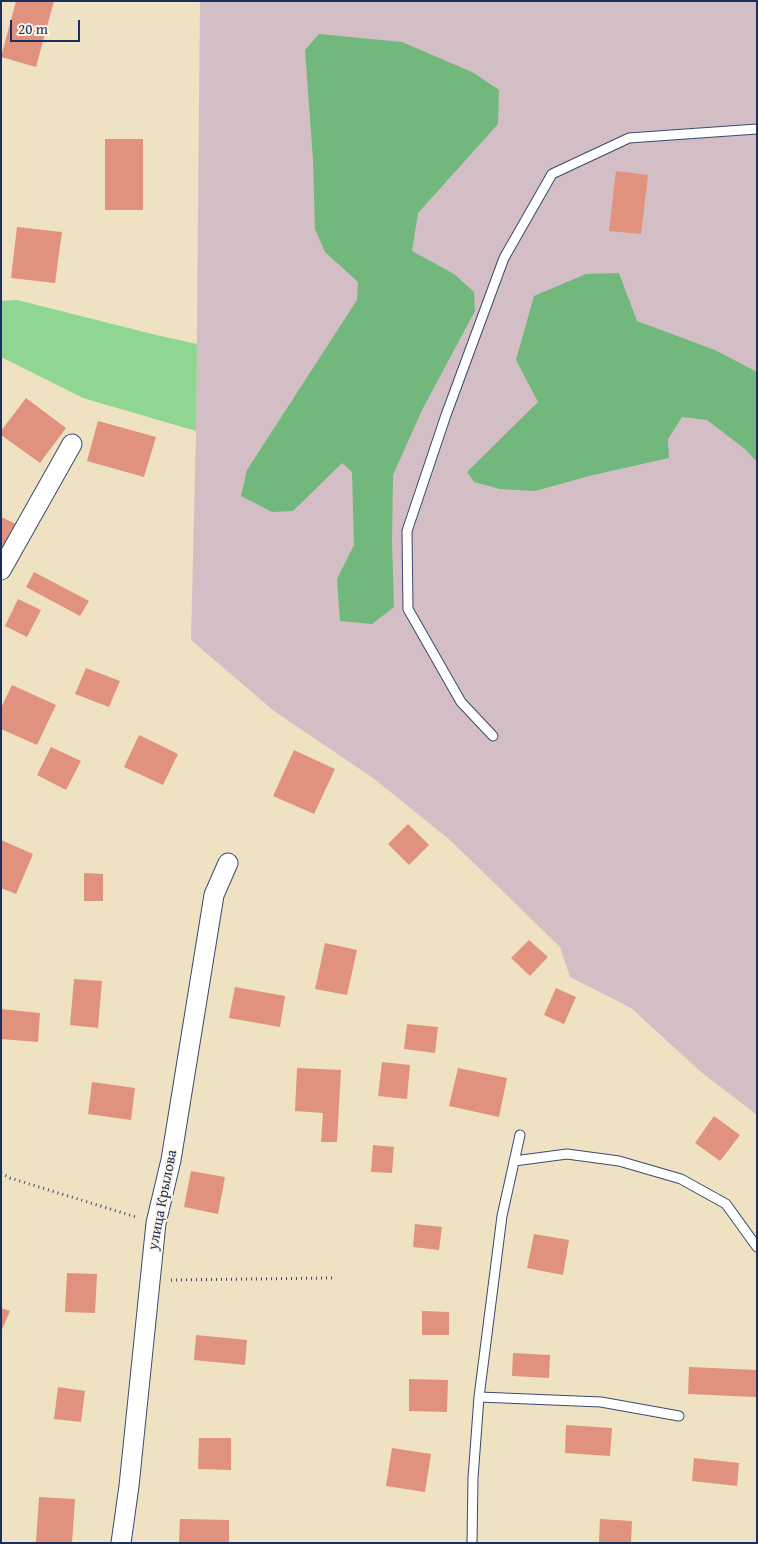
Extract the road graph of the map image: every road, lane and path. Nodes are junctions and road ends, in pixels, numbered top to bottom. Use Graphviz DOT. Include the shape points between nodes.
graph roads {
  1 [pos="757,128"];
  2 [pos="72,444"];
  3 [pos="1,570"];
  4 [pos="493,736"];
  5 [pos="228,863"];
  6 [pos="520,1135"];
  7 [pos="514,1160"];
  8 [pos="1,1172"];
  9 [pos="156,1223"];
  10 [pos="757,1247"];
  11 [pos="332,1278"];
  12 [pos="150,1280"];
  13 [pos="479,1397"];
  14 [pos="679,1416"];
  15 [pos="121,1543"];
  16 [pos="472,1543"];
  1 -- 4 [label="lane" via="629,138 552,174 504,258 407,531 408,609 461,702"];
  2 -- 3 [label="street"];
  5 -- 9 [label="street, улица Крылова" via="214,895 171,1160"];
  6 -- 7 [label="lane"];
  7 -- 10 [label="lane" via="567,1154 619,1162 681,1179 726,1204"];
  7 -- 13 [label="lane" via="502,1216"];
  8 -- 9 [label="path" via="10,1178"];
  9 -- 12 [label="street, улица Крылова"];
  11 -- 12 [label="path"];
  12 -- 15 [label="street, улица Крылова"];
  13 -- 14 [label="lane" via="601,1402"];
  13 -- 16 [label="lane"];
}
